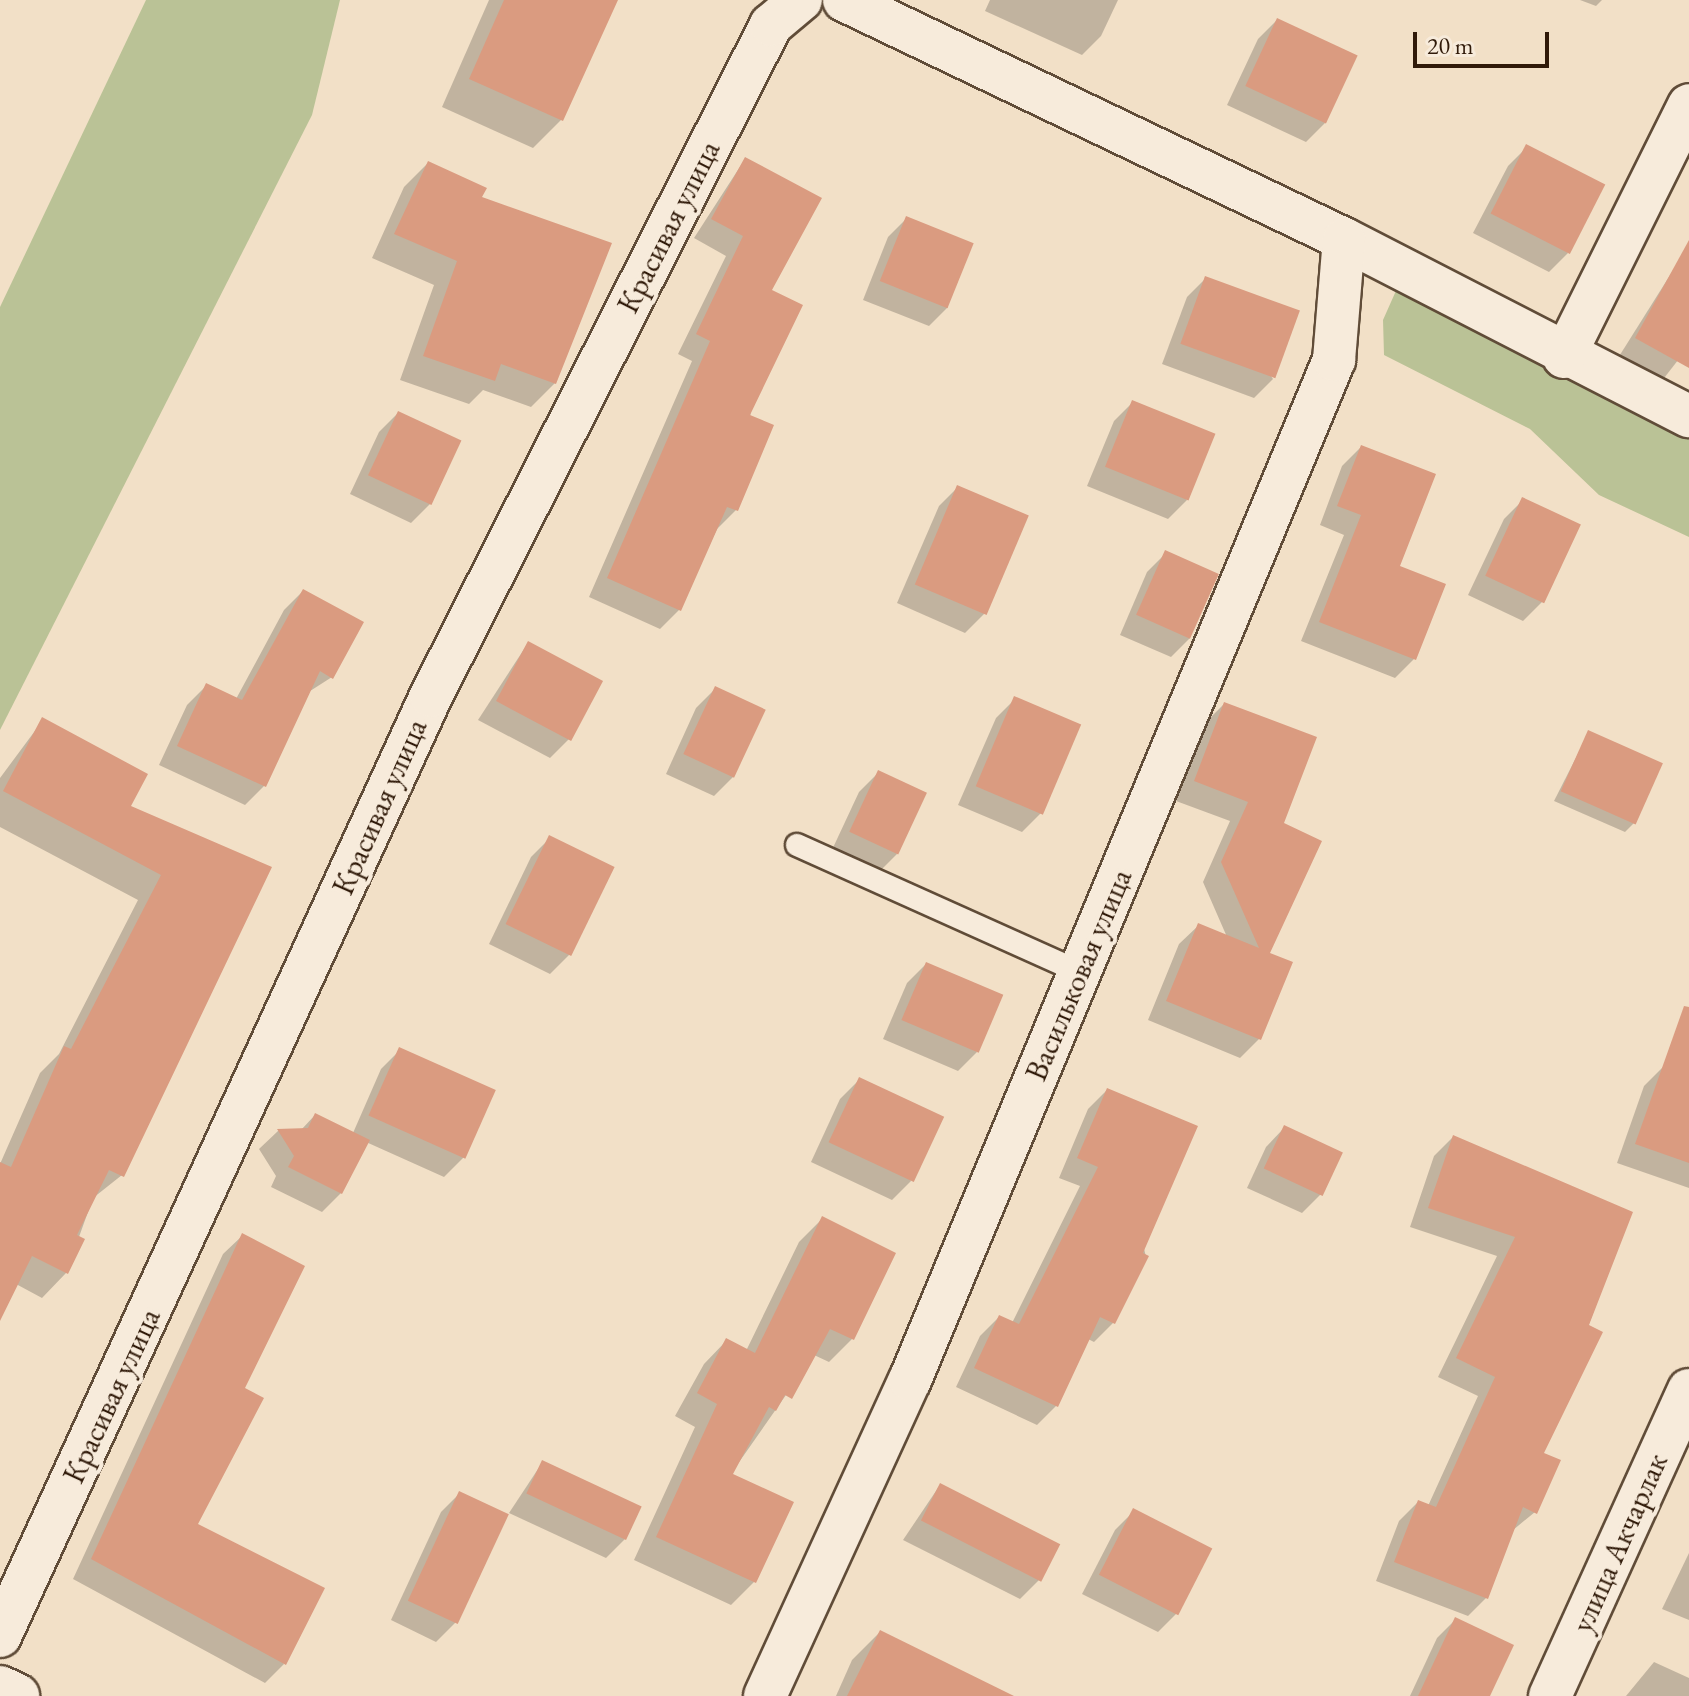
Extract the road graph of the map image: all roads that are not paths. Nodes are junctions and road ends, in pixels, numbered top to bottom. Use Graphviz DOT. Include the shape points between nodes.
graph roads {
  1 [pos="801,0"];
  2 [pos="844,0"];
  3 [pos="1689,105"];
  4 [pos="1344,239"];
  5 [pos="1564,357"];
  6 [pos="1689,416"];
  7 [pos="797,845"];
  8 [pos="1080,972"];
  9 [pos="1689,1390"];
  10 [pos="0,1636"];
  11 [pos="0,1688"];
  12 [pos="17,1696"];
  13 [pos="765,1696"];
  14 [pos="1550,1696"];
  1 -- 10 [label="street, Красивая улица" via="771,25 431,696"];
  2 -- 4 [label="street"];
  3 -- 5 [label="street"];
  4 -- 5 [label="street"];
  4 -- 8 [label="street, Васильковая улица" via="1334,360"];
  5 -- 6 [label="street"];
  7 -- 8 [label="lane"];
  8 -- 13 [label="street, Васильковая улица" via="910,1380"];
  9 -- 14 [label="street, улица Акчарлак"];
  11 -- 12 [label="street"];
}
